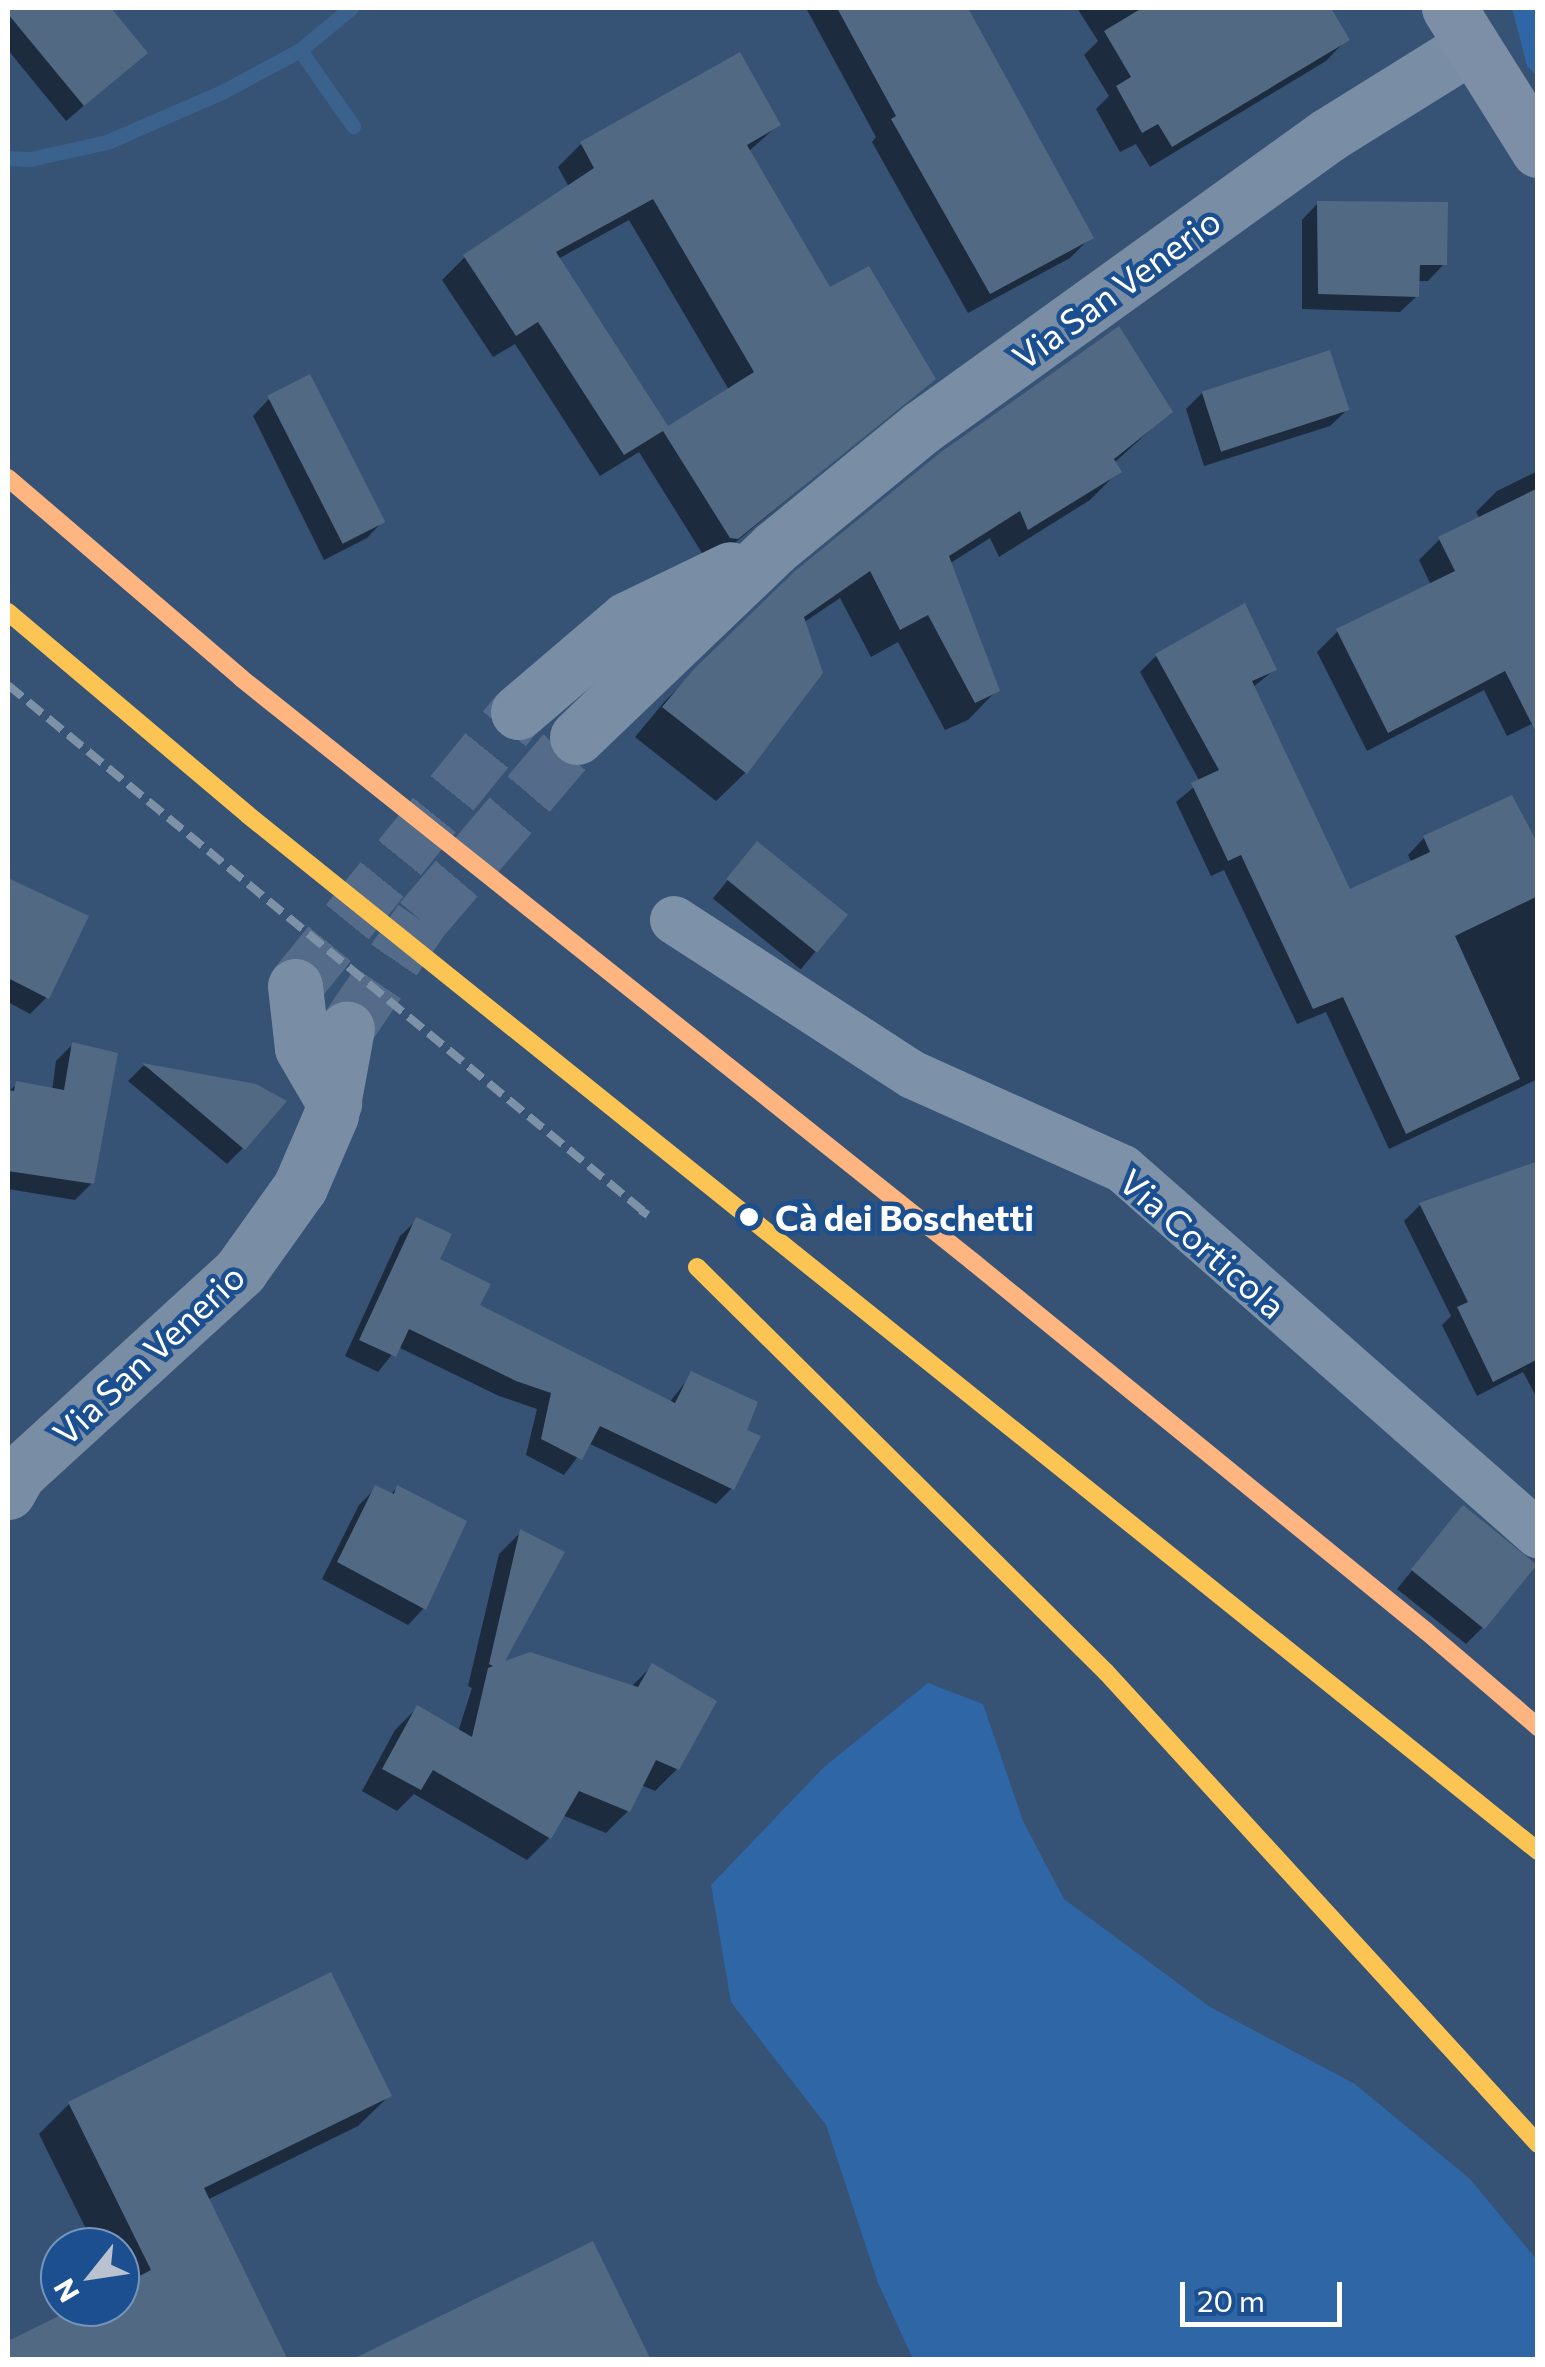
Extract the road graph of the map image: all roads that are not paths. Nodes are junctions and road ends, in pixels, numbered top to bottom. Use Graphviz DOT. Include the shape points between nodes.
graph roads {
  1 [pos="1460,26"];
  2 [pos="1538,104"];
  3 [pos="1538,150"];
  4 [pos="774,548"];
  5 [pos="518,712"];
  6 [pos="578,737"];
  7 [pos="674,920"];
  8 [pos="295,986"];
  9 [pos="347,1028"];
  10 [pos="334,1103"];
  11 [pos="8,1492"];
  12 [pos="1538,1534"];
  1 -- 2 [label="street"];
  1 -- 3 [label="main road"];
  1 -- 4 [label="street, Via San Venerio" via="1328,135 922,427"];
  4 -- 5 [label="street, Via San Venerio" via="627,619"];
  4 -- 6 [label="street, Via San Venerio"];
  7 -- 12 [label="street, Via Corticola" via="913,1074 1122,1169"];
  8 -- 10 [label="street" via="302,1048"];
  9 -- 10 [label="street, Via San Venerio"];
  10 -- 11 [label="street, Via San Venerio" via="300,1188 240,1272 18,1474"];
}
